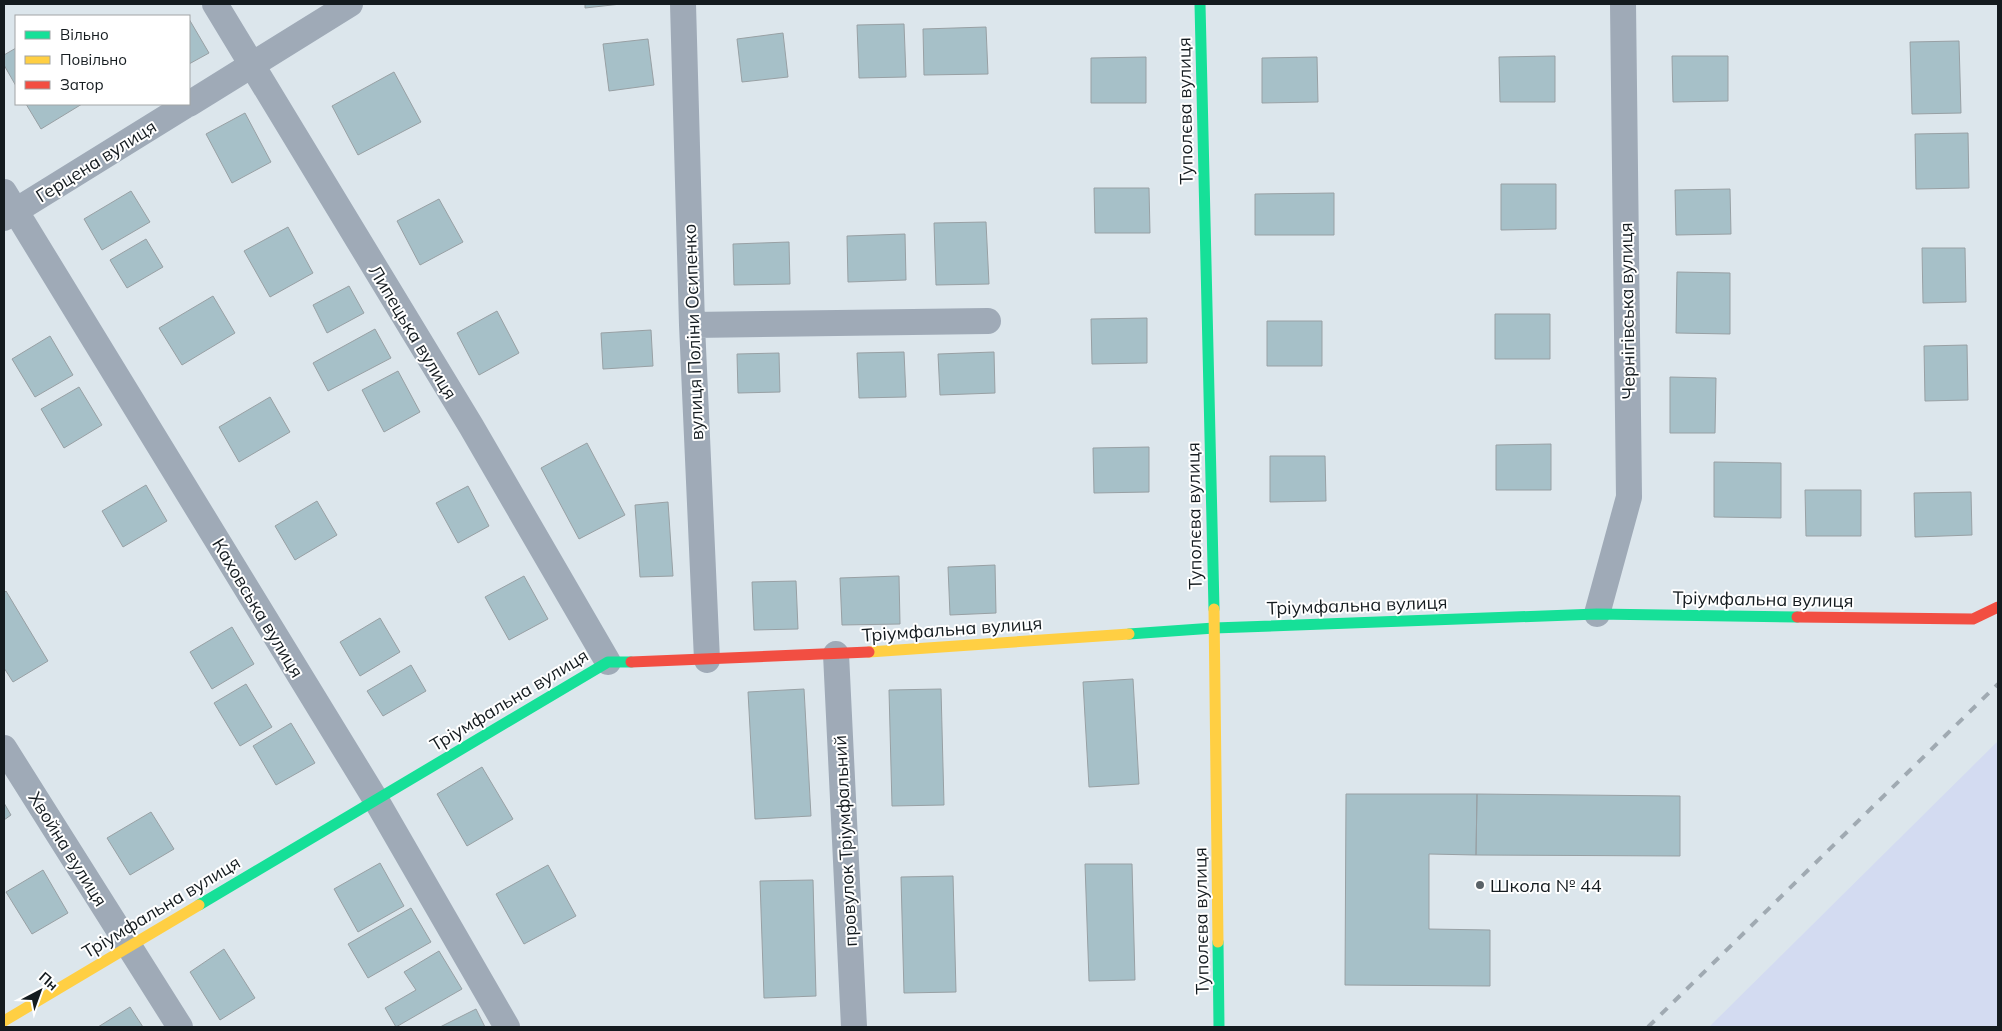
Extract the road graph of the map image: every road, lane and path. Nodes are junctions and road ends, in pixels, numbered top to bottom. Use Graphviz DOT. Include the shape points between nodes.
graph roads {
  1 [pos="215,4"];
  2 [pos="350,4"];
  3 [pos="683,4"];
  4 [pos="1200,4"];
  5 [pos="1624,4"];
  6 [pos="251,65"];
  7 [pos="190,103"];
  8 [pos="187,105"];
  9 [pos="8,207"];
  10 [pos="988,320"];
  11 [pos="692,325"];
  12 [pos="1998,607"];
  13 [pos="1597,614"];
  14 [pos="1214,628"];
  15 [pos="836,654"];
  16 [pos="707,660"];
  17 [pos="608,662"];
  18 [pos="4,748"];
  19 [pos="376,800"];
  20 [pos="129,947"];
  21 [pos="4,1021"];
  22 [pos="180,1027"];
  23 [pos="507,1027"];
  24 [pos="854,1027"];
  25 [pos="1219,1027"];
  1 -- 6 [label="street, Липецька вулиця"];
  2 -- 6 [label="street, Герцена вулиця"];
  3 -- 11 [label="street, вулиця Поліни Осипенко"];
  4 -- 14 [label="street, Туполєва вулиця"];
  5 -- 13 [label="street, Чернігівська вулиця" via="1629,497"];
  6 -- 7 [label="street, Герцена вулиця"];
  6 -- 17 [label="street, Липецька вулиця" via="470,426"];
  8 -- 9 [label="street, Герцена вулиця"];
  9 -- 19 [label="street, Каховська вулиця"];
  10 -- 11 [label="street"];
  11 -- 16 [label="street, вулиця Поліни Осипенко"];
  12 -- 13 [label="street, Тріумфальна вулиця" via="1973,620"];
  13 -- 14 [label="street, Тріумфальна вулиця"];
  14 -- 15 [label="street, Тріумфальна вулиця"];
  14 -- 25 [label="street, Туполєва вулиця"];
  15 -- 16 [label="street, Тріумфальна вулиця"];
  15 -- 24 [label="street, провулок Тріумфальний"];
  16 -- 17 [label="street, Тріумфальна вулиця"];
  17 -- 19 [label="street, Тріумфальна вулиця"];
  18 -- 20 [label="street, Хвойна вулиця"];
  19 -- 20 [label="street, Тріумфальна вулиця"];
  19 -- 23 [label="street, Каховська вулиця"];
  20 -- 21 [label="street, Тріумфальна вулиця"];
  20 -- 22 [label="street, Хвойна вулиця"];
}
